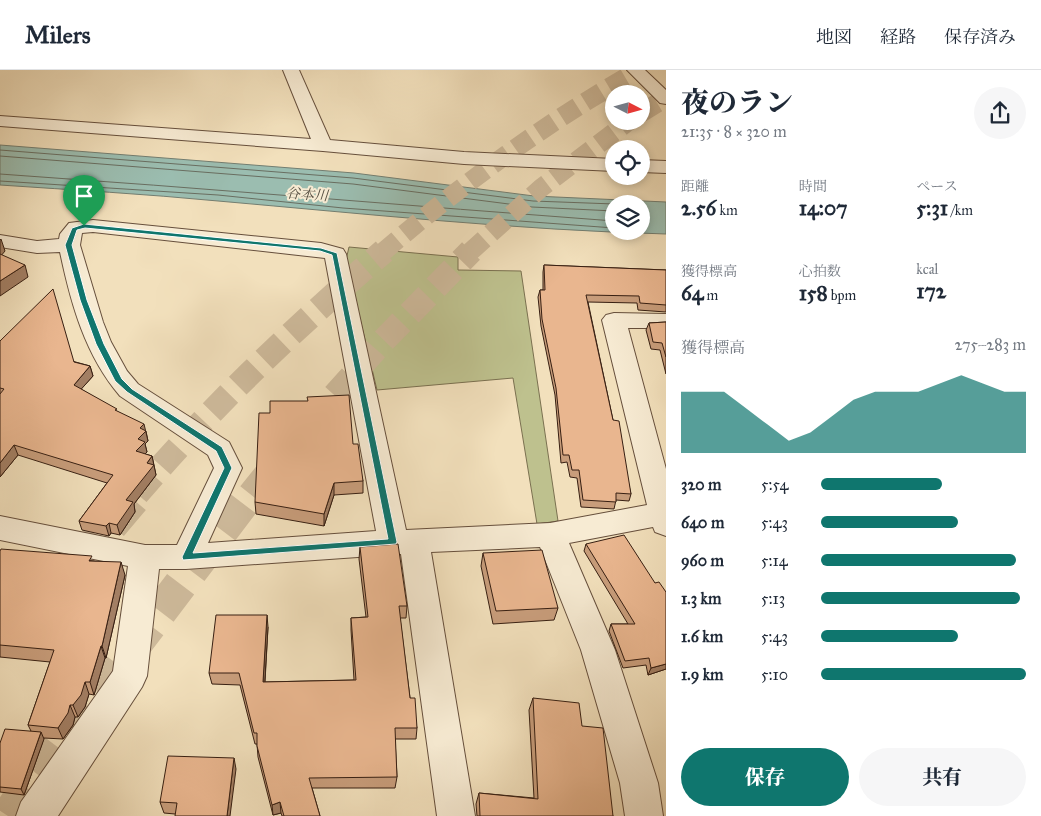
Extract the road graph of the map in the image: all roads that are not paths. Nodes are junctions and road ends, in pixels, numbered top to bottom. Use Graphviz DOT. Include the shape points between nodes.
graph roads {
  1 [pos="291,70"];
  2 [pos="634,70"];
  3 [pos="666,99"];
  4 [pos="0,121"];
  5 [pos="323,145"];
  6 [pos="605,165"];
  7 [pos="650,166"];
  8 [pos="666,167"];
  9 [pos="0,241"];
  10 [pos="69,245"];
  11 [pos="666,321"];
  12 [pos="665,517"];
  13 [pos="0,528"];
  14 [pos="550,535"];
  15 [pos="403,541"];
  16 [pos="145,557"];
  17 [pos="186,557"];
  18 [pos="35,816"];
  19 [pos="456,816"];
  20 [pos="644,816"];
  1 -- 5 [label="street"];
  2 -- 3 [label="street"];
  4 -- 5 [label="street"];
  5 -- 6 [label="street" via="464,158"];
  7 -- 8 [label="street"];
  9 -- 10 [label="street" via="37,247"];
  10 -- 15 [label="street" via="76,227 93,226 335,254"];
  10 -- 17 [label="street" via="100,344 119,381 219,449 228,468"];
  11 -- 12 [label="street" via="614,320"];
  12 -- 14 [label="street"];
  13 -- 16 [label="street"];
  14 -- 15 [label="street"];
  14 -- 20 [label="street" via="598,650 639,783"];
  15 -- 17 [label="street"];
  15 -- 19 [label="street"];
  16 -- 17 [label="street"];
  16 -- 18 [label="street" via="130,676"];
}
